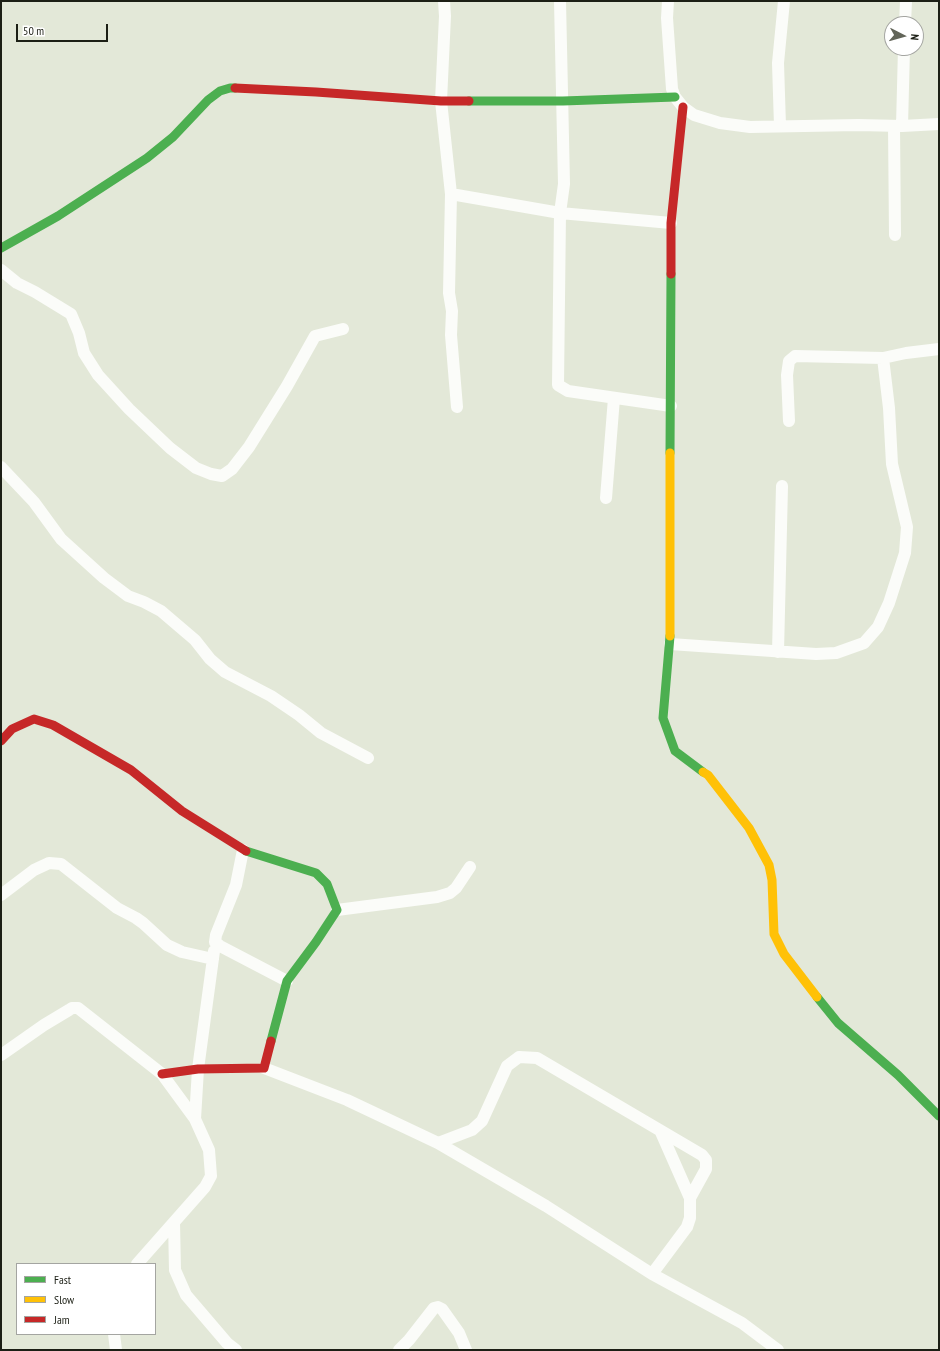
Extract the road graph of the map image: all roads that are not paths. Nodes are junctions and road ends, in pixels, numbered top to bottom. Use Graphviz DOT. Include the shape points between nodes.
graph roads {
  1 [pos="444,1"];
  2 [pos="560,1"];
  3 [pos="668,1"];
  4 [pos="784,1"];
  5 [pos="906,1"];
  6 [pos="905,16"];
  7 [pos="903,56"];
  8 [pos="674,97"];
  9 [pos="441,101"];
  10 [pos="563,101"];
  11 [pos="683,107"];
  12 [pos="939,124"];
  13 [pos="780,126"];
  14 [pos="898,126"];
  15 [pos="451,194"];
  16 [pos="560,213"];
  17 [pos="671,223"];
  18 [pos="895,235"];
  19 [pos="1,248"];
  20 [pos="1,270"];
  21 [pos="343,329"];
  22 [pos="939,349"];
  23 [pos="883,358"];
  24 [pos="614,398"];
  25 [pos="671,406"];
  26 [pos="457,407"];
  27 [pos="788,421"];
  28 [pos="1,467"];
  29 [pos="782,486"];
  30 [pos="606,498"];
  31 [pos="670,644"];
  32 [pos="778,652"];
  33 [pos="1,741"];
  34 [pos="368,758"];
  35 [pos="243,850"];
  36 [pos="470,867"];
  37 [pos="1,895"];
  38 [pos="337,910"];
  39 [pos="215,942"];
  40 [pos="213,959"];
  41 [pos="287,981"];
  42 [pos="1,1055"];
  43 [pos="264,1068"];
  44 [pos="198,1070"];
  45 [pos="162,1074"];
  46 [pos="939,1116"];
  47 [pos="195,1119"];
  48 [pos="660,1130"];
  49 [pos="438,1143"];
  50 [pos="690,1198"];
  51 [pos="174,1222"];
  52 [pos="138,1263"];
  53 [pos="652,1274"];
  54 [pos="114,1335"];
  55 [pos="116,1350"];
  56 [pos="236,1350"];
  57 [pos="399,1350"];
  58 [pos="466,1350"];
  59 [pos="778,1350"];
  1 -- 9 [label="street"];
  2 -- 10 [label="street"];
  3 -- 8 [label="street" via="669,61"];
  4 -- 13 [label="street" via="778,63"];
  5 -- 6 [label="street"];
  7 -- 14 [label="street"];
  8 -- 10 [label="street"];
  8 -- 11 [label="street"];
  9 -- 10 [label="street"];
  9 -- 15 [label="street"];
  9 -- 19 [label="street" via="230,88 220,91 173,137 147,158 58,216"];
  10 -- 16 [label="street" via="564,184"];
  11 -- 13 [label="street" via="694,115 720,123 750,127"];
  11 -- 17 [label="street"];
  12 -- 14 [label="street"];
  13 -- 14 [label="street"];
  14 -- 18 [label="street"];
  15 -- 16 [label="street"];
  15 -- 26 [label="street" via="449,294"];
  16 -- 17 [label="street"];
  16 -- 24 [label="street" via="558,385 568,391"];
  17 -- 25 [label="street"];
  20 -- 21 [label="street" via="17,283 71,314 84,354 98,375 129,409 170,448 196,468 222,476 232,469 250,447 315,336"];
  22 -- 23 [label="street" via="906,352"];
  23 -- 27 [label="street" via="794,356 789,361 787,376"];
  23 -- 32 [label="street" via="892,464 908,527 905,553 889,603 878,626 864,643 836,653"];
  24 -- 25 [label="street"];
  24 -- 30 [label="street"];
  25 -- 31 [label="street"];
  28 -- 34 [label="street" via="34,502 61,539 104,578 128,596 161,611 195,640 210,659 225,672 271,696 321,733"];
  29 -- 32 [label="street"];
  31 -- 32 [label="street"];
  31 -- 46 [label="street" via="663,718 674,751 708,775 749,828 763,853 772,880 774,934 784,954 838,1023 898,1075"];
  33 -- 35 [label="street" via="12,729 34,719 53,725 131,770 182,812"];
  35 -- 38 [label="street" via="316,873 322,877"];
  35 -- 39 [label="street" via="236,885"];
  36 -- 38 [label="street" via="450,894"];
  37 -- 40 [label="street" via="34,870 49,863 62,864 117,908 140,920 167,945 182,952"];
  38 -- 41 [label="street"];
  39 -- 40 [label="street"];
  39 -- 41 [label="street"];
  40 -- 44 [label="street"];
  41 -- 43 [label="street"];
  42 -- 45 [label="street" via="44,1025 72,1008 78,1008"];
  43 -- 44 [label="street"];
  43 -- 49 [label="street" via="347,1100"];
  44 -- 45 [label="street"];
  44 -- 47 [label="street"];
  45 -- 47 [label="street"];
  47 -- 51 [label="street" via="210,1150 211,1176 205,1187"];
  48 -- 49 [label="street" via="537,1058 519,1057 507,1066 482,1121 472,1130"];
  48 -- 50 [label="street"];
  48 -- 50 [label="street" via="702,1154 706,1160 706,1169"];
  49 -- 53 [label="street" via="546,1206"];
  50 -- 53 [label="street" via="688,1227"];
  51 -- 52 [label="street"];
  51 -- 56 [label="street" via="175,1270 186,1295"];
  53 -- 59 [label="street" via="742,1323"];
  54 -- 55 [label="street"];
  57 -- 58 [label="street" via="410,1340 434,1308 438,1307 459,1334"];
}
